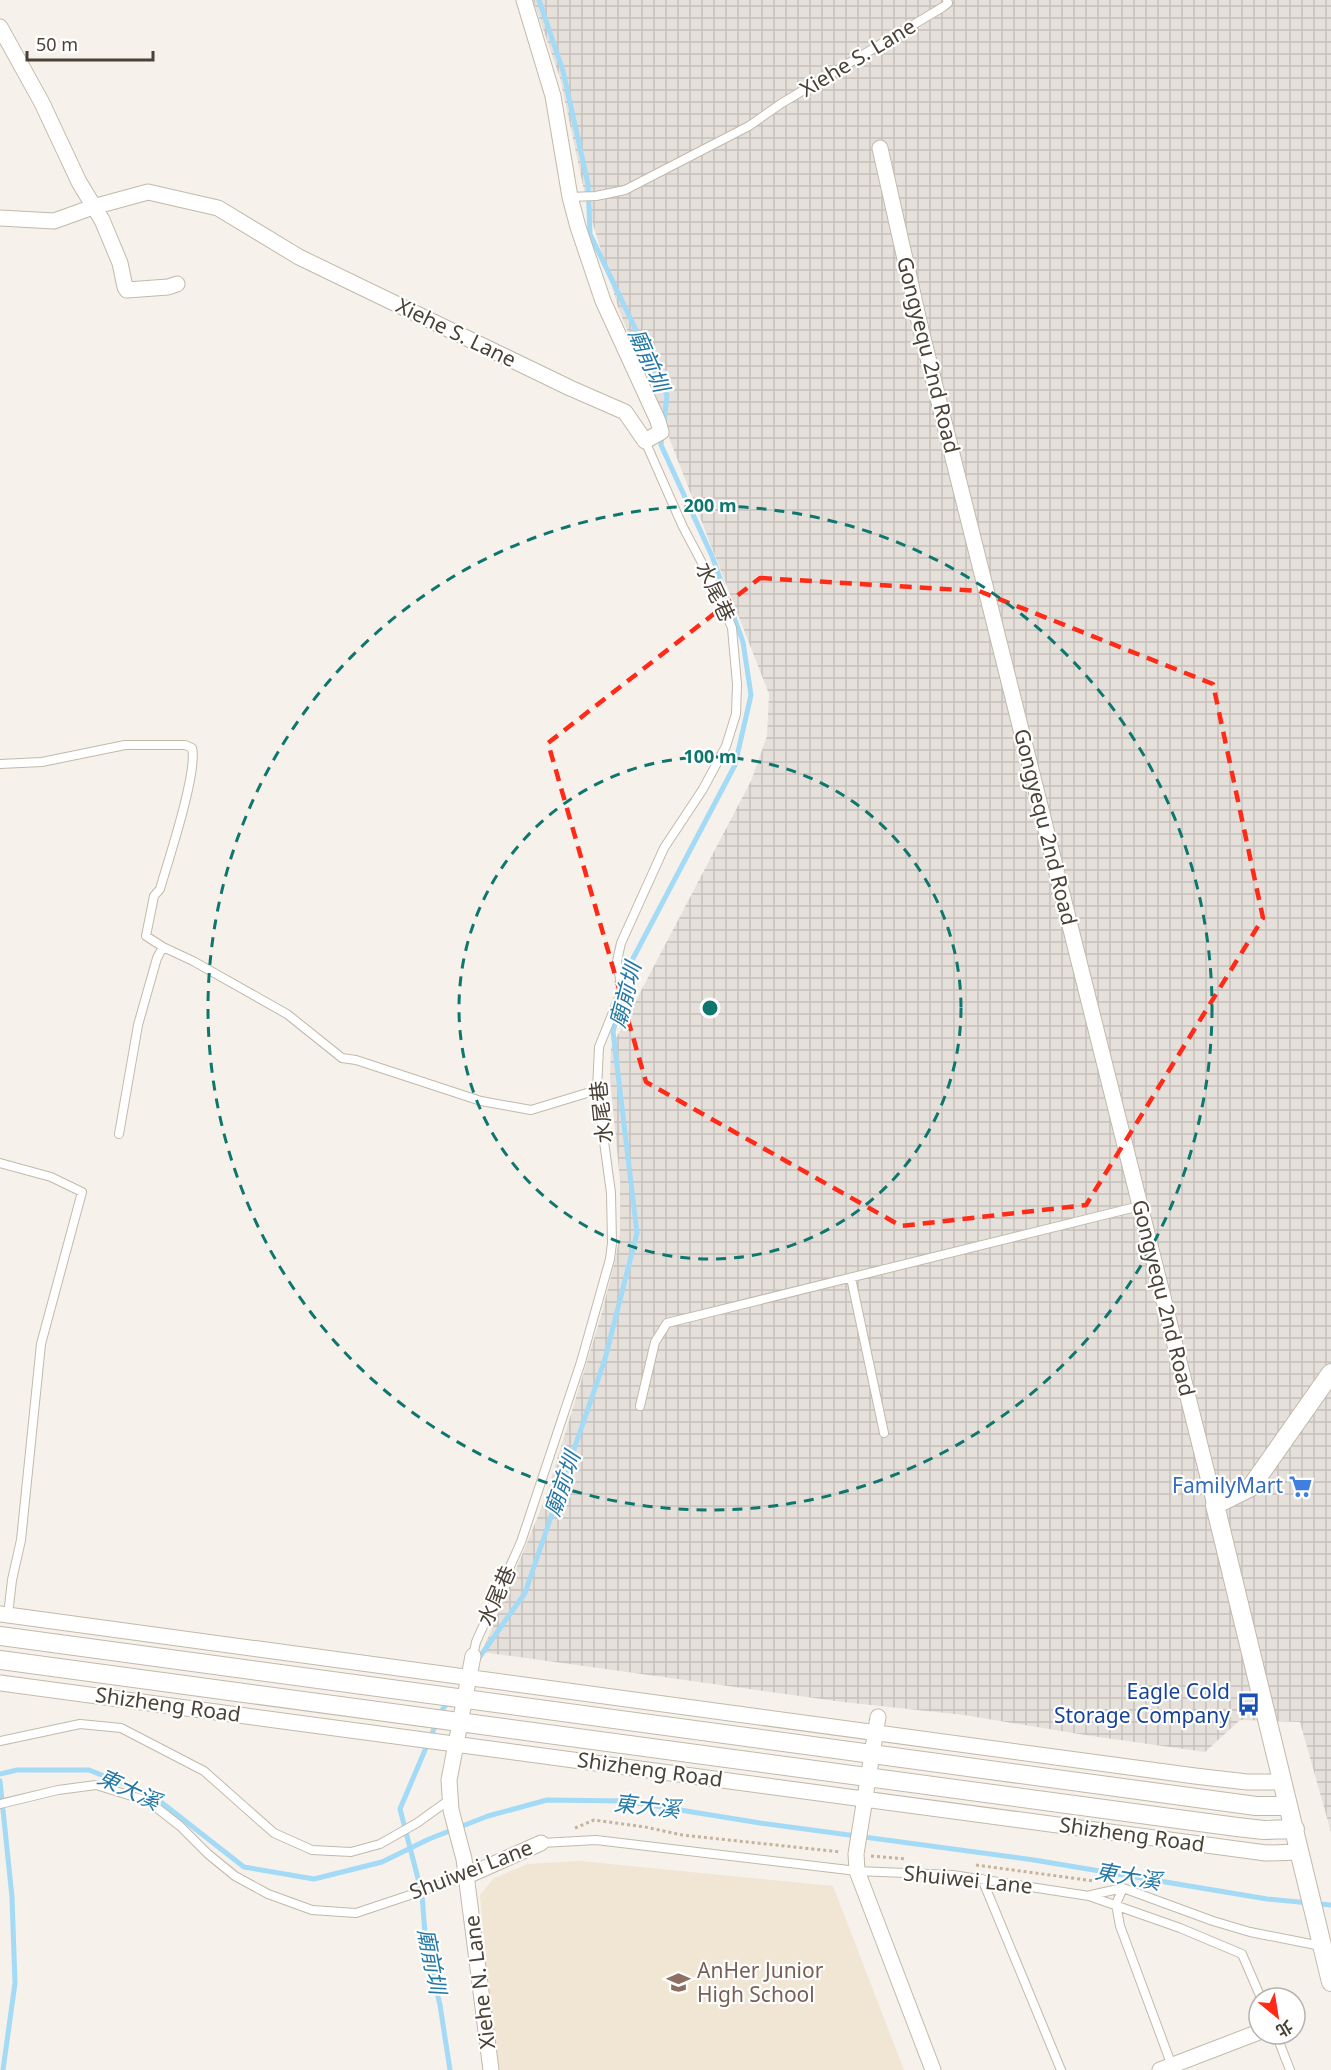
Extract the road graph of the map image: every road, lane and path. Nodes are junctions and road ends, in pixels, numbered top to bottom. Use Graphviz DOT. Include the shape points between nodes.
graph roads {
  1 [pos="524,0"];
  2 [pos="947,0"];
  3 [pos="0,27"];
  4 [pos="880,148"];
  5 [pos="570,197"];
  6 [pos="93,207"];
  7 [pos="0,218"];
  8 [pos="177,284"];
  9 [pos="645,441"];
  10 [pos="0,764"];
  11 [pos="163,947"];
  12 [pos="597,1090"];
  13 [pos="119,1134"];
  14 [pos="0,1163"];
  15 [pos="1140,1206"];
  16 [pos="851,1278"];
  17 [pos="1331,1373"];
  18 [pos="640,1406"];
  19 [pos="884,1432"];
  20 [pos="1215,1505"];
  21 [pos="4,1614"];
  22 [pos="0,1636"];
  23 [pos="473,1656"];
  24 [pos="0,1660"];
  25 [pos="469,1677"];
  26 [pos="0,1683"];
  27 [pos="465,1700"];
  28 [pos="460,1722"];
  29 [pos="877,1724"];
  30 [pos="0,1741"];
  31 [pos="456,1744"];
  32 [pos="873,1753"];
  33 [pos="869,1776"];
  34 [pos="1282,1782"];
  35 [pos="866,1798"];
  36 [pos="0,1804"];
  37 [pos="450,1805"];
  38 [pos="1288,1806"];
  39 [pos="573,1829"];
  40 [pos="1294,1829"];
  41 [pos="541,1843"];
  42 [pos="1300,1852"];
  43 [pos="856,1854"];
  44 [pos="464,1859"];
  45 [pos="856,1871"];
  46 [pos="467,1876"];
  47 [pos="982,1879"];
  48 [pos="1123,1888"];
  49 [pos="1089,1896"];
  50 [pos="1116,1904"];
  51 [pos="1327,1957"];
  52 [pos="1331,1982"];
  53 [pos="1256,1986"];
  54 [pos="1247,2037"];
  55 [pos="1281,2046"];
  56 [pos="1169,2068"];
  57 [pos="491,2070"];
  58 [pos="933,2070"];
  59 [pos="1061,2070"];
  60 [pos="1290,2070"];
  1 -- 5 [label="street" via="553,96"];
  2 -- 5 [label="lane, Xiehe S. Lane" via="943,7 749,126 625,190"];
  3 -- 6 [label="street"];
  4 -- 15 [label="street, Gongyequ 2nd Road" via="921,330"];
  5 -- 9 [label="street" via="603,301 658,421 661,432"];
  6 -- 7 [label="street, Xiehe S. Lane" via="54,221"];
  6 -- 8 [label="street" via="111,238 127,290"];
  6 -- 9 [label="street, Xiehe S. Lane" via="148,192 218,208 299,257 625,412"];
  9 -- 12 [label="lane, 水尾巷" via="732,628 736,714 726,746 664,848 621,943 617,961 622,990 599,1047"];
  10 -- 11 [label="lane" via="42,762 125,745 192,748 189,784 160,890 154,896 146,936"];
  11 -- 12 [label="lane" via="287,1014 342,1058 481,1101 531,1110"];
  11 -- 13 [label="lane" via="138,1025"];
  12 -- 23 [label="lane, 水尾巷" via="611,1192 610,1259 581,1362 521,1542"];
  14 -- 21 [label="lane" via="51,1176 82,1191 41,1344 21,1540"];
  15 -- 16 [label="lane"];
  15 -- 20 [label="street, Gongyequ 2nd Road"];
  16 -- 18 [label="lane" via="667,1323 655,1342"];
  16 -- 19 [label="lane"];
  17 -- 20 [label="street" via="1251,1487"];
  20 -- 34 [label="street"];
  21 -- 25 [label="street"];
  22 -- 27 [label="street"];
  23 -- 25 [label="street, 水尾巷"];
  24 -- 28 [label="street, Shizheng Road"];
  25 -- 27 [label="street, 水尾巷"];
  25 -- 29 [label="street"];
  26 -- 31 [label="street, Shizheng Road"];
  27 -- 28 [label="street, 水尾巷"];
  27 -- 32 [label="street"];
  28 -- 31 [label="street, 水尾巷"];
  28 -- 33 [label="street, Shizheng Road"];
  29 -- 32 [label="street"];
  29 -- 34 [label="street" via="1206,1777"];
  30 -- 37 [label="lane" via="80,1724 120,1728 204,1771 274,1833 312,1850 351,1852 380,1844"];
  31 -- 35 [label="street, Shizheng Road"];
  31 -- 37 [label="street, 水尾巷" via="449,1780"];
  32 -- 33 [label="street"];
  32 -- 38 [label="street" via="1257,1806"];
  33 -- 35 [label="street"];
  33 -- 40 [label="street, Shizheng Road" via="1264,1830"];
  34 -- 38 [label="street"];
  35 -- 42 [label="street, Shizheng Road" via="1266,1853"];
  35 -- 43 [label="street"];
  36 -- 46 [label="lane, Shuiwei Lane" via="96,1785 148,1801 235,1876 268,1894 312,1910 356,1913"];
  37 -- 44 [label="street, 水尾巷"];
  38 -- 40 [label="street"];
  39 -- 43 [label="path" via="594,1820 682,1836"];
  40 -- 42 [label="street"];
  41 -- 45 [label="lane, Shuiwei Lane" via="596,1840"];
  41 -- 46 [label="street, Shuiwei Lane"];
  42 -- 51 [label="street"];
  43 -- 45 [label="street"];
  44 -- 46 [label="street, Xiehe N. Lane"];
  45 -- 47 [label="lane, Shuiwei Lane"];
  45 -- 58 [label="street"];
  46 -- 57 [label="street, Xiehe N. Lane"];
  47 -- 49 [label="lane, Shuiwei Lane"];
  47 -- 59 [label="lane"];
  48 -- 49 [label="lane, Shuiwei Lane"];
  48 -- 50 [label="lane"];
  48 -- 51 [label="lane"];
  49 -- 50 [label="lane, Shuiwei Lane"];
  50 -- 53 [label="lane, Shuiwei Lane" via="1242,1954"];
  50 -- 56 [label="lane" via="1119,1926"];
  51 -- 52 [label="street"];
  54 -- 56 [label="street"];
  55 -- 60 [label="lane"];
}
